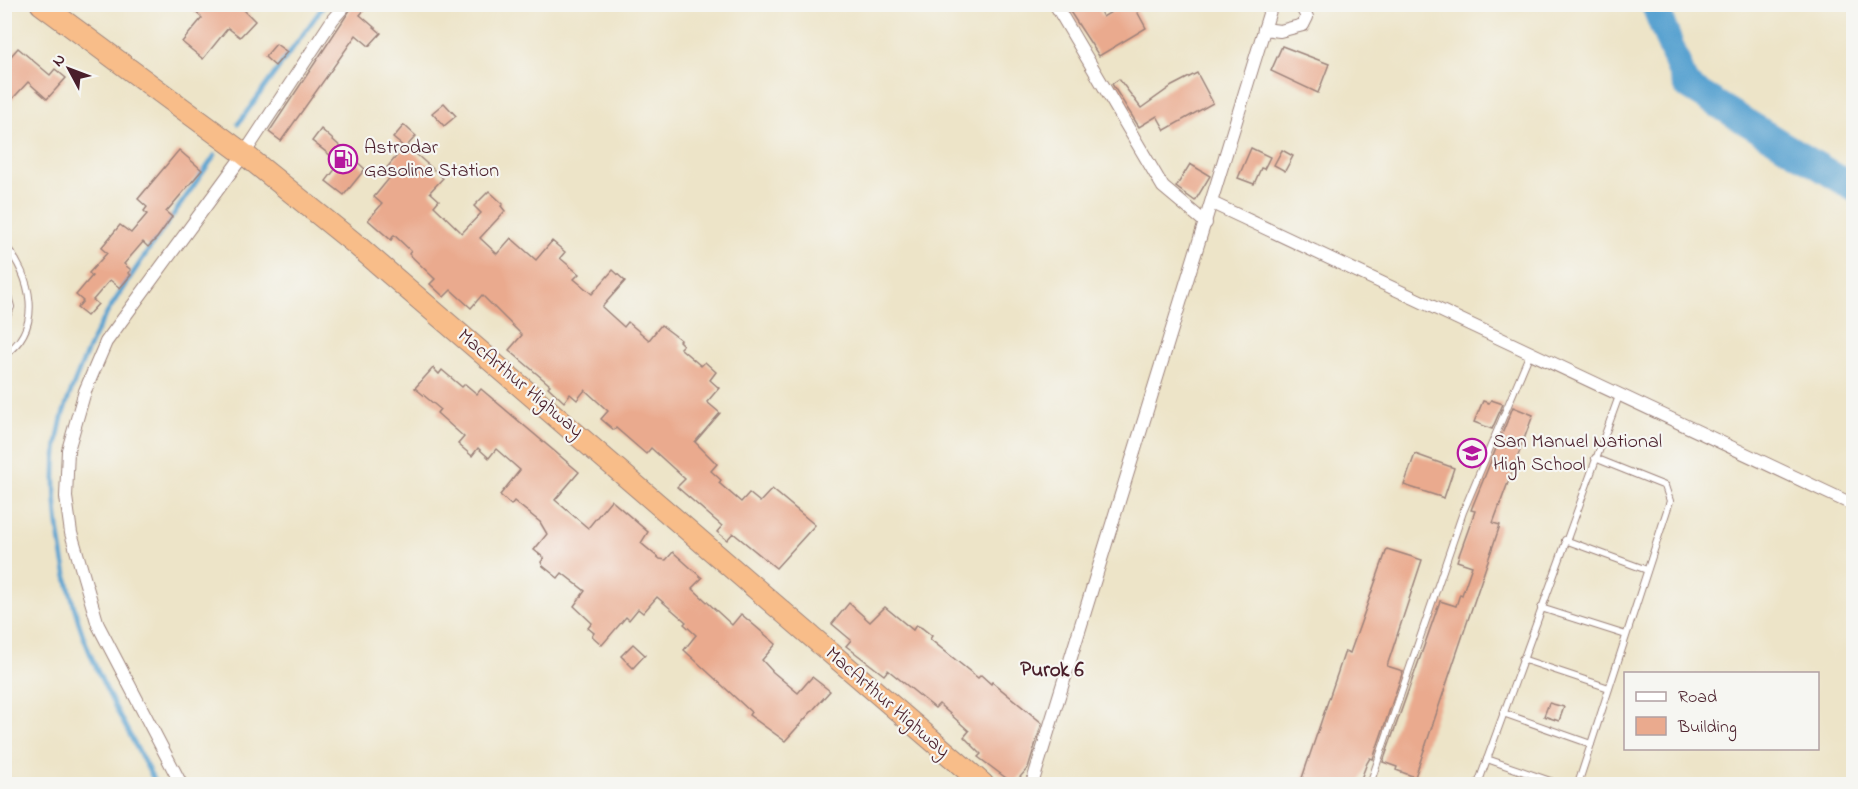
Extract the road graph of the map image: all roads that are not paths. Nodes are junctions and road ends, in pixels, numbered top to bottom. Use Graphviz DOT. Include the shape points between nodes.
graph roads {
  1 [pos="41,4"];
  2 [pos="346,4"];
  3 [pos="1055,4"];
  4 [pos="1272,4"];
  5 [pos="1300,4"];
  6 [pos="1264,29"];
  7 [pos="244,154"];
  8 [pos="1212,203"];
  9 [pos="1206,223"];
  10 [pos="4,244"];
  11 [pos="4,280"];
  12 [pos="4,323"];
  13 [pos="1530,353"];
  14 [pos="4,355"];
  15 [pos="1619,396"];
  16 [pos="1595,458"];
  17 [pos="1854,505"];
  18 [pos="1565,540"];
  19 [pos="1647,570"];
  20 [pos="1541,608"];
  21 [pos="1626,635"];
  22 [pos="1522,659"];
  23 [pos="1609,688"];
  24 [pos="1503,713"];
  25 [pos="1591,744"];
  26 [pos="1487,759"];
  27 [pos="181,784"];
  28 [pos="983,784"];
  29 [pos="1032,784"];
  30 [pos="1370,784"];
  31 [pos="1478,784"];
  32 [pos="1559,784"];
  33 [pos="1578,784"];
  1 -- 7 [label="highway, MacArthur Highway"];
  2 -- 7 [label="street"];
  3 -- 9 [label="street" via="1163,187"];
  4 -- 6 [label="street"];
  5 -- 6 [label="street" via="1307,17 1303,25 1280,32"];
  6 -- 8 [label="street"];
  7 -- 27 [label="street" via="106,342 85,390 69,450 66,497 71,533 98,625"];
  7 -- 28 [label="highway, MacArthur Highway" via="558,415"];
  8 -- 9 [label="street"];
  8 -- 13 [label="street"];
  9 -- 29 [label="street"];
  10 -- 14 [label="lane" via="24,277 31,301 25,333 15,348"];
  11 -- 12 [label="lane" via="11,307"];
  13 -- 15 [label="street"];
  13 -- 30 [label="lane" via="1463,512"];
  15 -- 16 [label="lane"];
  15 -- 17 [label="street"];
  16 -- 18 [label="lane"];
  16 -- 19 [label="lane" via="1665,486 1670,501"];
  18 -- 19 [label="lane"];
  18 -- 20 [label="lane"];
  19 -- 21 [label="lane"];
  20 -- 21 [label="lane"];
  20 -- 22 [label="lane"];
  21 -- 23 [label="lane"];
  22 -- 23 [label="lane"];
  22 -- 24 [label="lane"];
  23 -- 25 [label="lane"];
  24 -- 25 [label="lane"];
  24 -- 26 [label="lane"];
  25 -- 33 [label="lane"];
  26 -- 31 [label="lane"];
  26 -- 32 [label="lane"];
}
